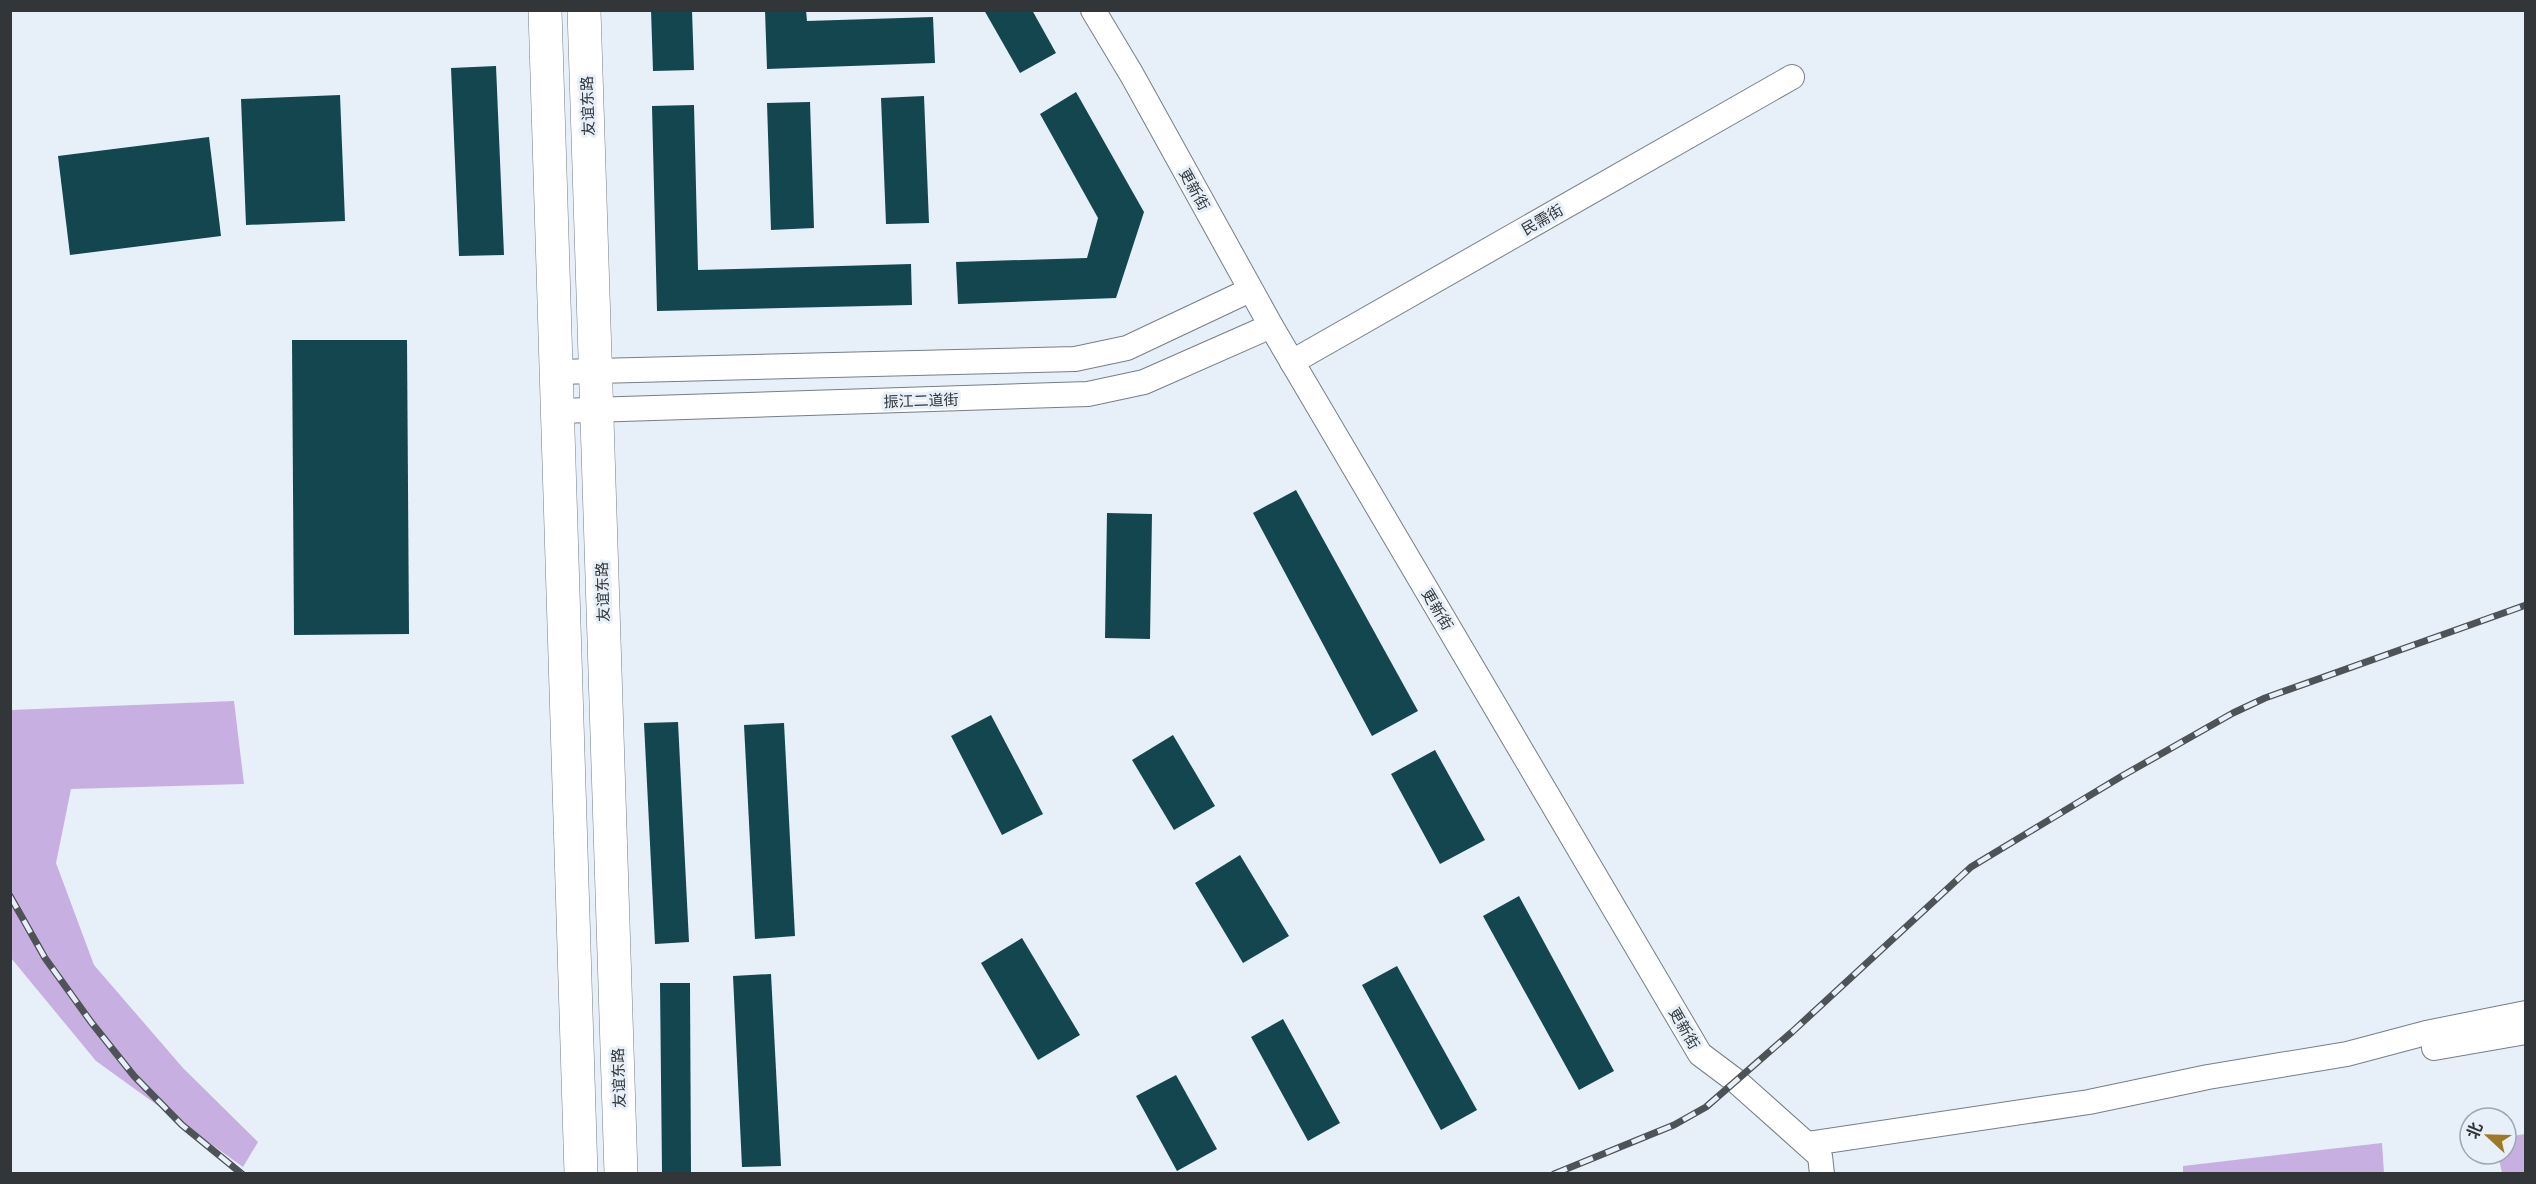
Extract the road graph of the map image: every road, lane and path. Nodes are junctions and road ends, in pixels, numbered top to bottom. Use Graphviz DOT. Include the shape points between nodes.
graph roads {
  1 [pos="546,10"];
  2 [pos="584,10"];
  3 [pos="1093,10"];
  4 [pos="1792,77"];
  5 [pos="1250,290"];
  6 [pos="1271,326"];
  7 [pos="1292,362"];
  8 [pos="595,370"];
  9 [pos="557,372"];
  10 [pos="596,410"];
  11 [pos="559,411"];
  12 [pos="2526,1013"];
  13 [pos="2526,1032"];
  14 [pos="1816,1158"];
  15 [pos="581,1173"];
  16 [pos="621,1173"];
  1 -- 9 [label="highway"];
  2 -- 8 [label="highway, 友谊东路"];
  3 -- 5 [label="street, 更新街"];
  4 -- 7 [label="street, 民需街"];
  5 -- 6 [label="street, 更新街"];
  5 -- 8 [label="street" via="1127,348 1075,359"];
  6 -- 7 [label="street, 更新街"];
  6 -- 10 [label="street, 振江二道街" via="1144,382 1088,394"];
  7 -- 14 [label="street, 更新街" via="1700,1054 1736,1081"];
  8 -- 9 [label="street"];
  8 -- 10 [label="highway, 友谊东路"];
  9 -- 11 [label="highway"];
  10 -- 11 [label="street, 振江二道街"];
  10 -- 16 [label="highway, 友谊东路"];
  11 -- 15 [label="highway"];
  12 -- 14 [label="street" via="2347,1054 2208,1077"];
  13 -- 14 [label="street" via="2447,1045 2346,1071"];
}
